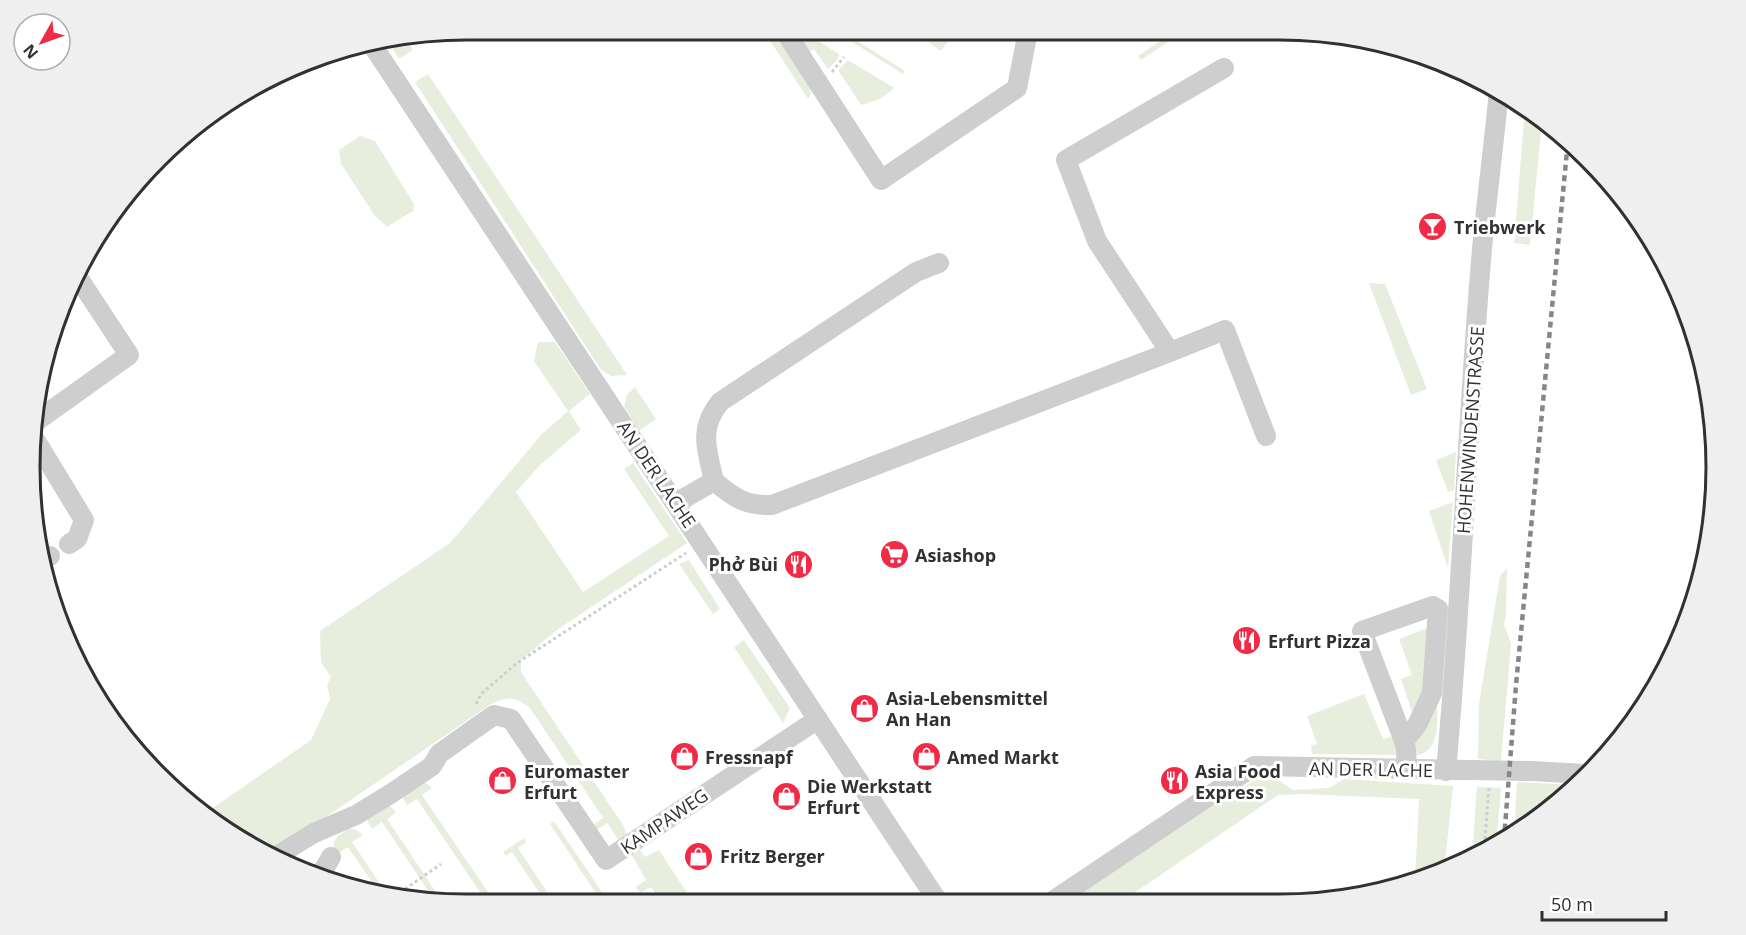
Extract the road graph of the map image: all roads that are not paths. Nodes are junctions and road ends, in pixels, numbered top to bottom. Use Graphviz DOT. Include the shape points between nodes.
graph roads {
  1 [pos="790,40"];
  2 [pos="1026,40"];
  3 [pos="377,51"];
  4 [pos="1224,68"];
  5 [pos="1498,101"];
  6 [pos="939,264"];
  7 [pos="82,284"];
  8 [pos="1170,352"];
  9 [pos="44,416"];
  10 [pos="1266,436"];
  11 [pos="41,449"];
  12 [pos="714,481"];
  13 [pos="676,503"];
  14 [pos="69,544"];
  15 [pos="818,719"];
  16 [pos="1404,741"];
  17 [pos="1407,770"];
  18 [pos="1446,771"];
  19 [pos="1575,774"];
  20 [pos="283,852"];
  21 [pos="331,857"];
  22 [pos="324,870"];
  23 [pos="933,894"];
  24 [pos="1063,894"];
  1 -- 2 [label="street" via="881,180 1017,88"];
  3 -- 13 [label="street, AN DER LACHE"];
  4 -- 8 [label="street" via="1066,160 1097,241"];
  5 -- 18 [label="street, HOHENWINDENSTRASSE" via="1482,248"];
  6 -- 12 [label="street" via="916,272 720,402 709,415 706,435"];
  7 -- 9 [label="street" via="129,355"];
  8 -- 10 [label="street" via="1225,330"];
  8 -- 12 [label="street" via="772,505 755,506 734,497"];
  11 -- 14 [label="street" via="84,520 77,539"];
  12 -- 13 [label="street"];
  13 -- 15 [label="street, AN DER LACHE"];
  15 -- 20 [label="street, KAMPAWEG" via="606,860 511,720 494,715 439,753 432,766 393,793"];
  15 -- 23 [label="street, AN DER LACHE"];
  16 -- 16 [label="street" via="1362,631 1433,606 1438,609 1432,693 1418,725"];
  16 -- 17 [label="street"];
  17 -- 18 [label="street, AN DER LACHE"];
  17 -- 24 [label="street, AN DER LACHE" via="1254,766"];
  18 -- 19 [label="street, AN DER LACHE"];
  21 -- 22 [label="street"];
}
